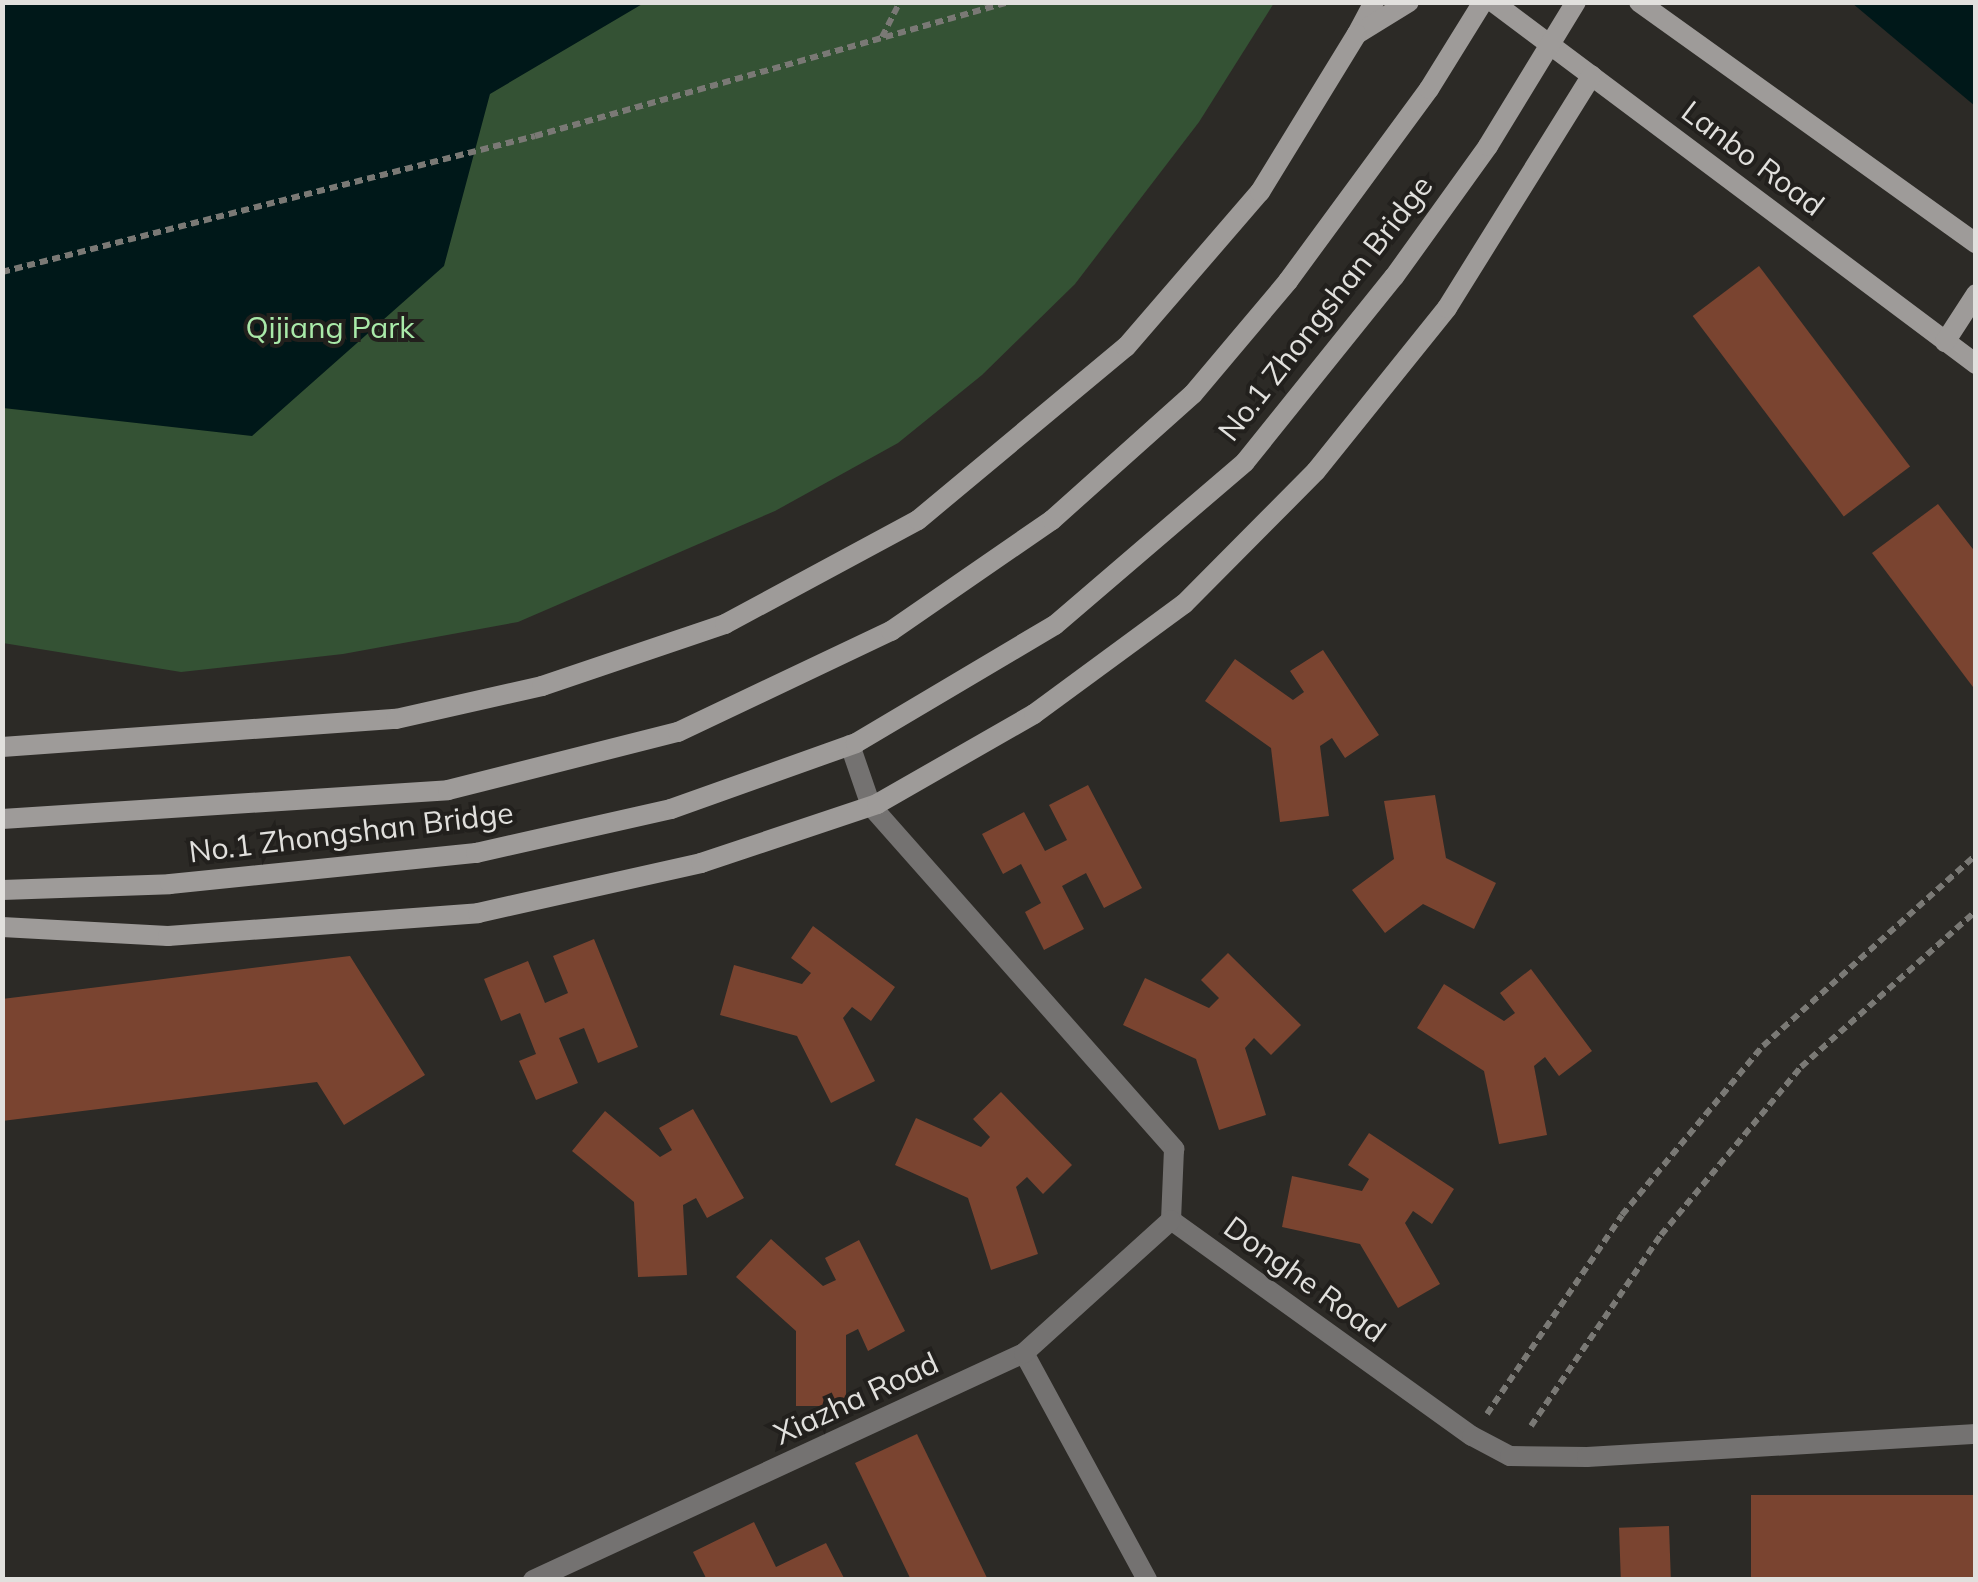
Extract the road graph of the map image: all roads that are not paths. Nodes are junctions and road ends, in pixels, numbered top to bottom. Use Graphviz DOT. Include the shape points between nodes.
graph roads {
  1 [pos="1374,2"];
  2 [pos="1409,2"];
  3 [pos="1483,2"];
  4 [pos="1492,2"];
  5 [pos="1576,2"];
  6 [pos="1639,2"];
  7 [pos="1356,34"];
  8 [pos="1592,75"];
  9 [pos="1976,243"];
  10 [pos="1976,294"];
  11 [pos="1945,342"];
  12 [pos="1976,364"];
  13 [pos="850,746"];
  14 [pos="2,748"];
  15 [pos="871,806"];
  16 [pos="2,819"];
  17 [pos="2,890"];
  18 [pos="2,927"];
  19 [pos="1171,1220"];
  20 [pos="1024,1353"];
  21 [pos="1976,1434"];
  22 [pos="533,1580"];
  23 [pos="1147,1580"];
  1 -- 7 [label="street"];
  2 -- 7 [label="street"];
  3 -- 16 [label="street, No.1 Zhongshan Bridge" via="1429,89 1288,281 1193,394 1052,520 891,632 678,732 468,785"];
  4 -- 8 [label="street, Lanbo Road"];
  5 -- 13 [label="street, No.1 Zhongshan Bridge, bridge" via="1488,146 1246,462 1054,624"];
  6 -- 9 [label="street, Lanbo Road"];
  7 -- 14 [label="street" via="1260,192 1126,346 918,520 725,624 542,686 396,719"];
  8 -- 11 [label="street, Lanbo Road"];
  8 -- 15 [label="street" via="1447,308 1316,472 1184,604 1034,714"];
  10 -- 11 [label="street"];
  11 -- 12 [label="street, Lanbo Road"];
  13 -- 15 [label="street"];
  13 -- 17 [label="street, No.1 Zhongshan Bridge, bridge" via="671,810 476,853 170,884"];
  15 -- 18 [label="street" via="701,863 478,913 168,936"];
  15 -- 19 [label="street" via="1174,1149"];
  19 -- 20 [label="street, Xiazha Road"];
  19 -- 21 [label="street, Donghe Road" via="1472,1436 1510,1456"];
  20 -- 22 [label="street, Xiazha Road"];
  20 -- 23 [label="street"];
}
